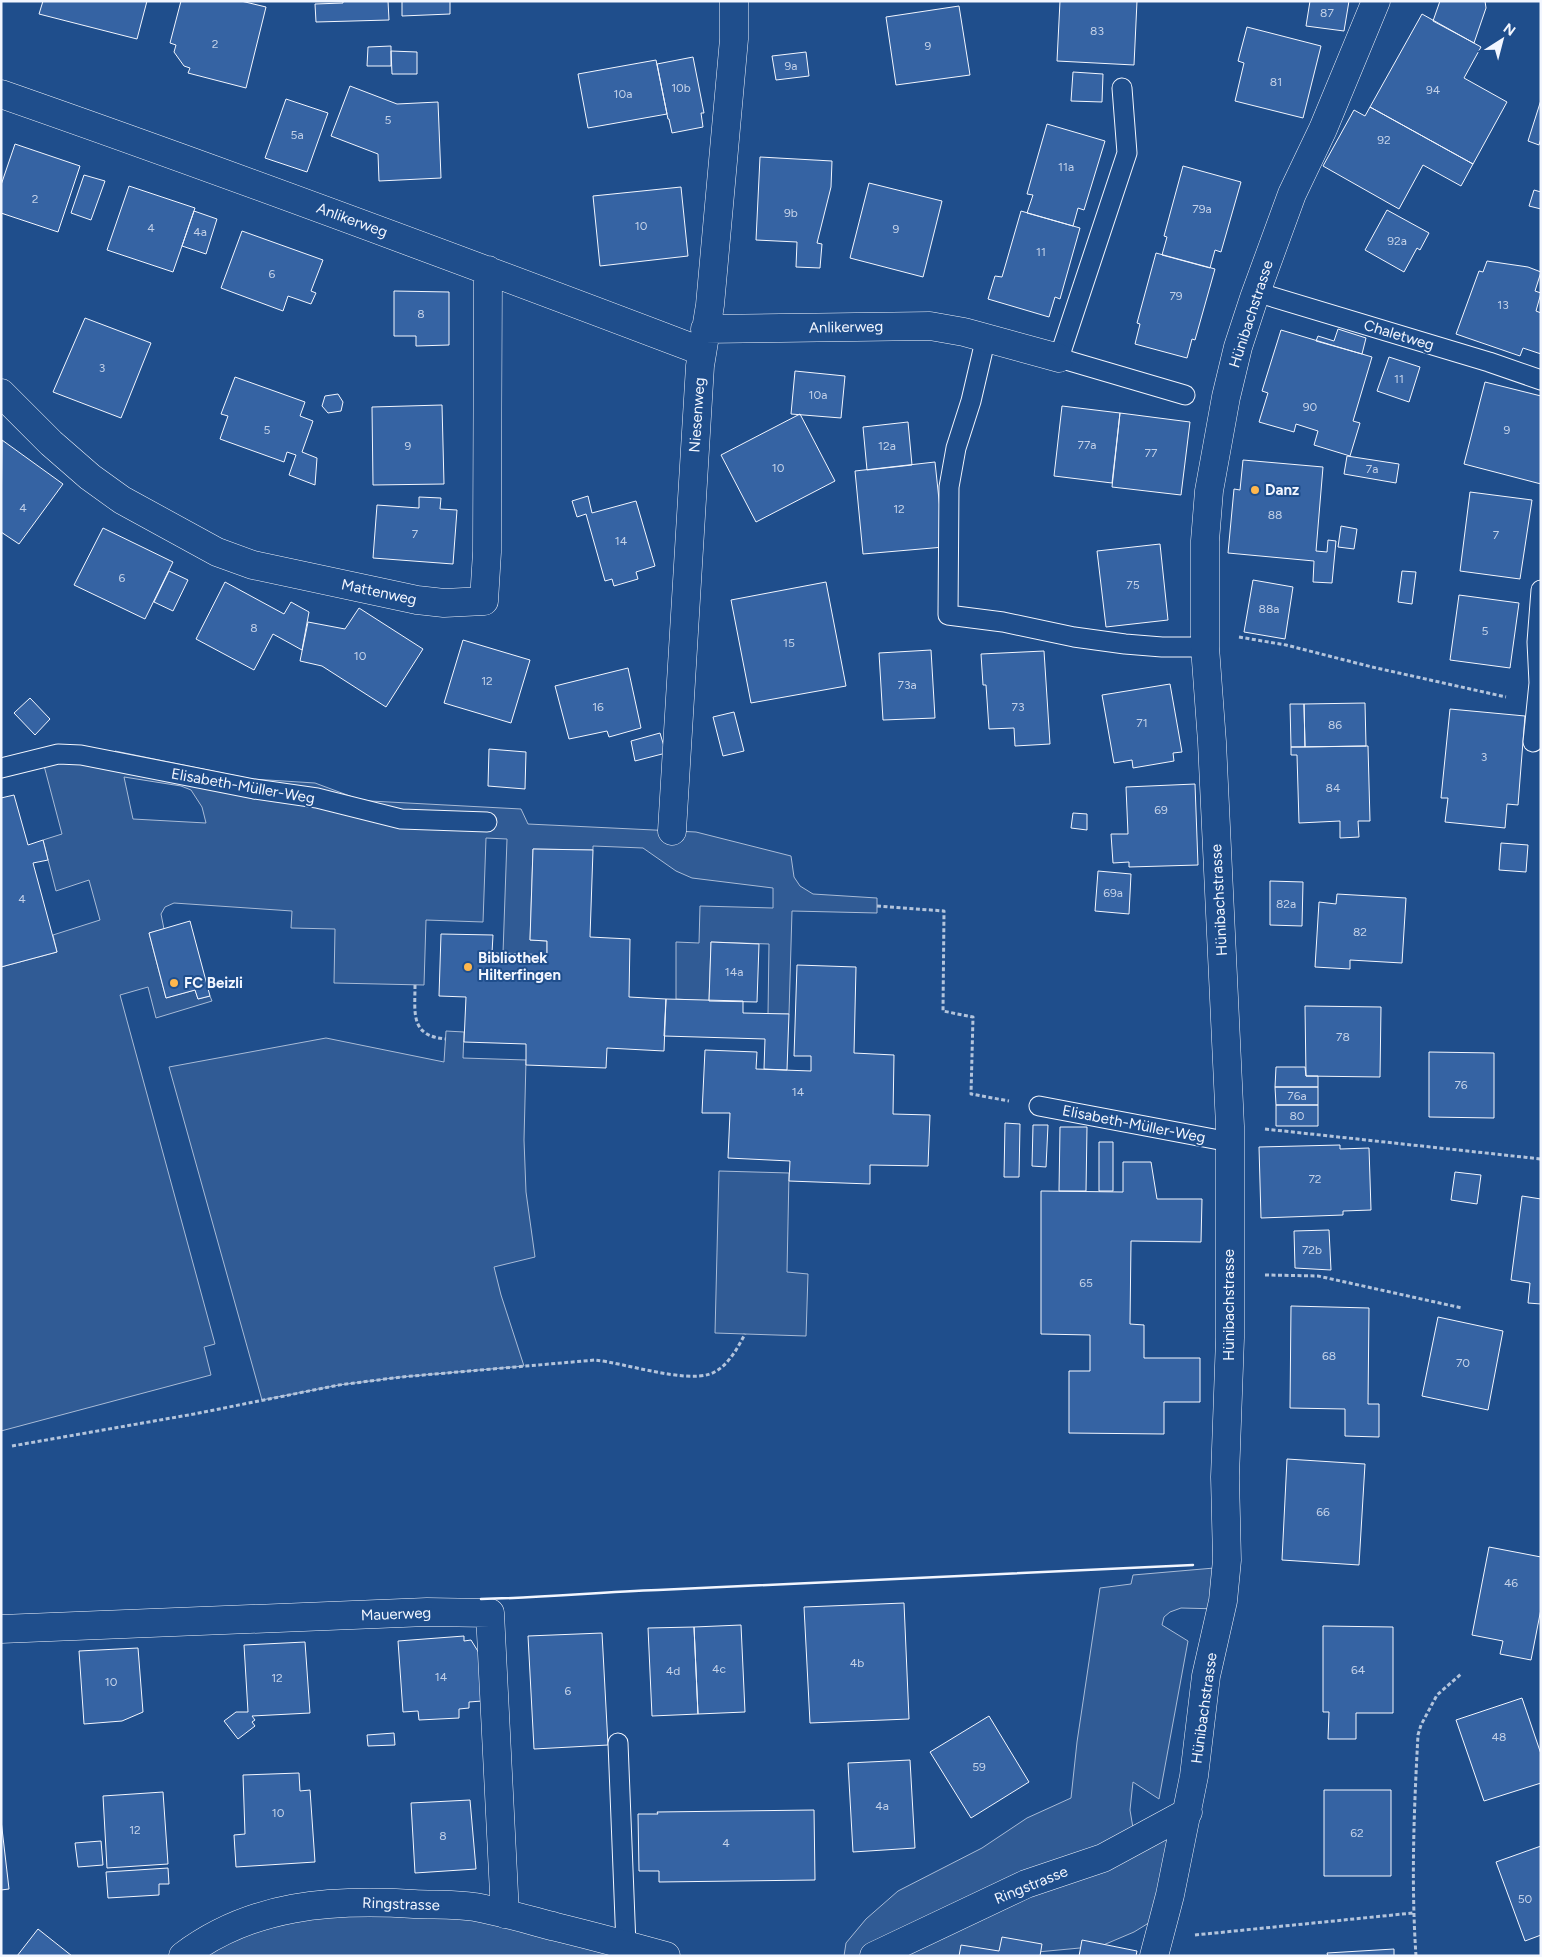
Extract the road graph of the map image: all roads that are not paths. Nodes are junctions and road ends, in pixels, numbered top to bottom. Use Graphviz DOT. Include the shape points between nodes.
graph roads {
  1 [pos="734,1"];
  2 [pos="1376,1"];
  3 [pos="1122,88"];
  4 [pos="1,94"];
  5 [pos="488,270"];
  6 [pos="1256,292"];
  7 [pos="986,337"];
  8 [pos="703,340"];
  9 [pos="1059,358"];
  10 [pos="1541,380"];
  11 [pos="1,393"];
  12 [pos="1185,395"];
  13 [pos="1541,590"];
  14 [pos="1205,639"];
  15 [pos="1533,742"];
  16 [pos="1,768"];
  17 [pos="487,822"];
  18 [pos="672,831"];
  19 [pos="1039,1106"];
  20 [pos="1230,1134"];
  21 [pos="1,1629"];
  22 [pos="618,1743"];
  23 [pos="1188,1812"];
  24 [pos="505,1914"];
  25 [pos="626,1945"];
  26 [pos="183,1956"];
  27 [pos="666,1956"];
  28 [pos="874,1956"];
  29 [pos="1154,1956"];
  1 -- 8 [label="street, Niesenweg" via="734,39 710,304"];
  2 -- 6 [label="street, Hünibachstrasse" via="1323,130 1292,194"];
  3 -- 9 [label="lane" via="1127,153"];
  4 -- 5 [label="street, Anlikerweg"];
  5 -- 8 [label="street, Anlikerweg"];
  5 -- 11 [label="street, Mattenweg" via="484,601 444,603 417,600 253,565 218,552 122,500 90,477"];
  6 -- 10 [label="lane, Chaletweg"];
  6 -- 14 [label="street, Hünibachstrasse" via="1226,397 1210,491 1205,542"];
  7 -- 8 [label="street, Anlikerweg" via="930,326"];
  7 -- 9 [label="street, Anlikerweg"];
  7 -- 14 [label="lane" via="956,448 949,487 948,615 1125,644 1162,647"];
  8 -- 18 [label="street, Niesenweg"];
  9 -- 12 [label="lane, Anlikerweg"];
  13 -- 15 [label="lane" via="1537,642 1539,683"];
  14 -- 20 [label="street, Hünibachstrasse"];
  16 -- 17 [label="lane, Elisabeth-Müller-Weg" via="58,754 80,755 317,798 401,819"];
  19 -- 20 [label="lane, Elisabeth-Müller-Weg"];
  20 -- 23 [label="street, Hünibachstrasse" via="1230,1338 1225,1478 1227,1560 1223,1601 1206,1676"];
  21 -- 24 [label="street, Mauerweg" via="427,1612 490,1613"];
  22 -- 25 [label="lane"];
  23 -- 28 [label="street, Ringstrasse" via="1103,1858 1026,1884"];
  23 -- 29 [label="street, Hünibachstrasse"];
  24 -- 25 [label="street, Ringstrasse"];
  24 -- 26 [label="street, Ringstrasse" via="474,1907 377,1902 295,1907 226,1929"];
  25 -- 27 [label="street, Ringstrasse"];
}
